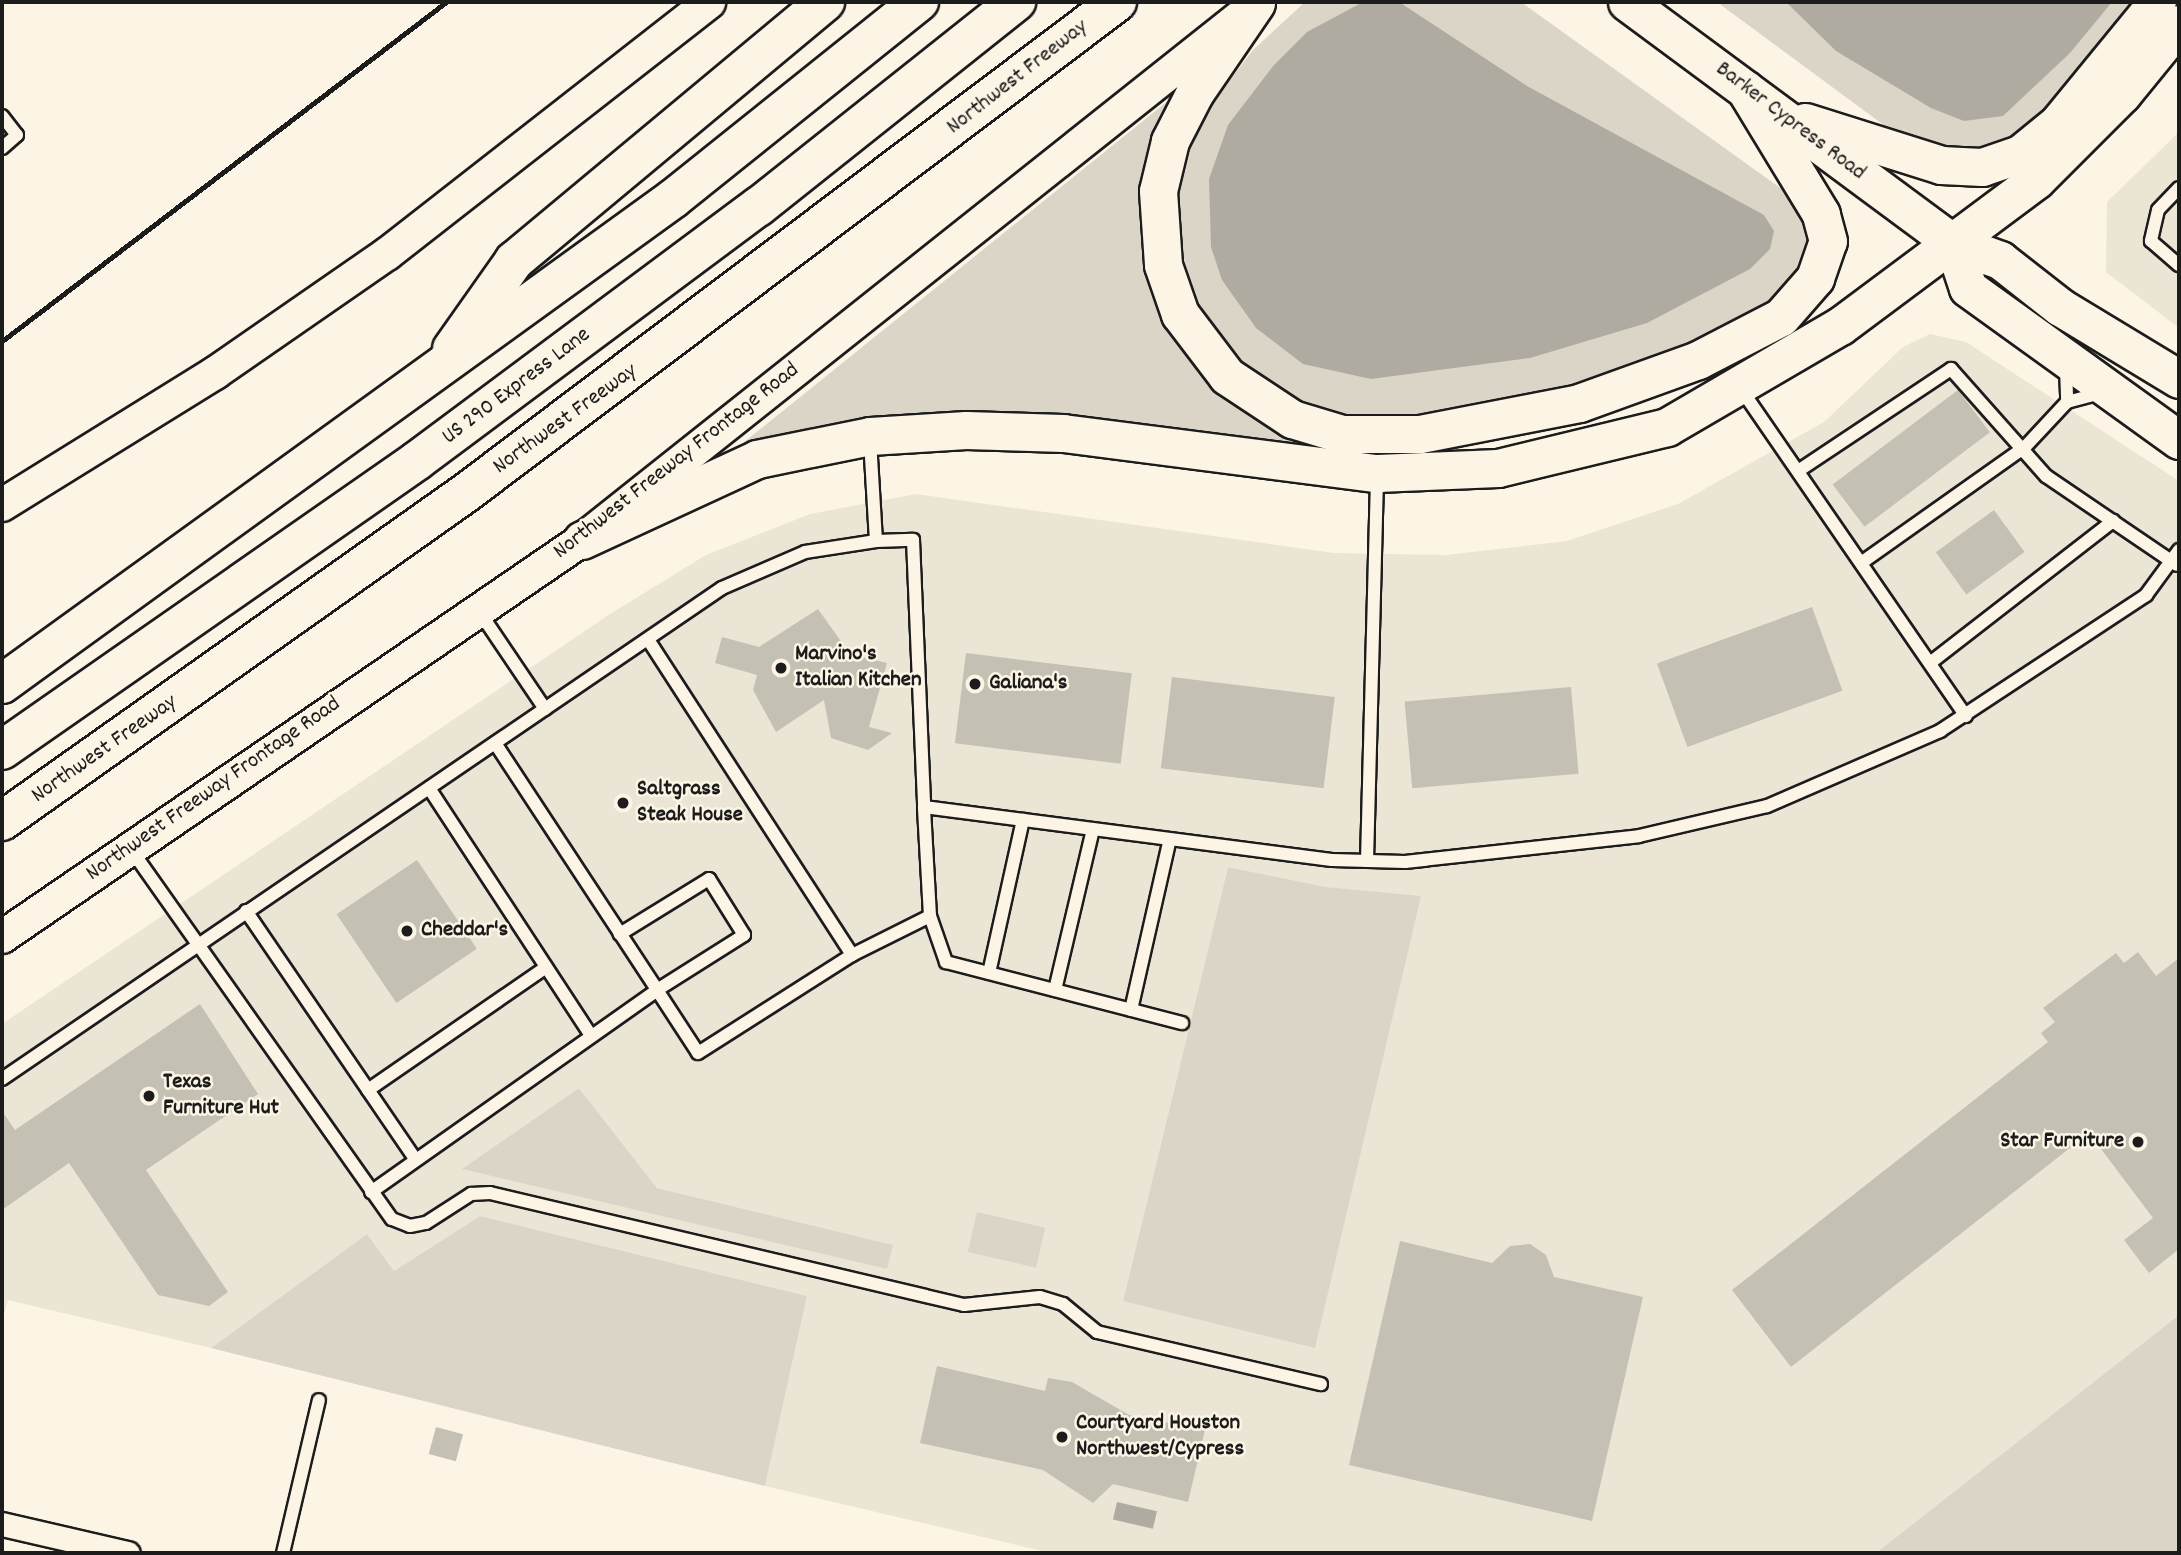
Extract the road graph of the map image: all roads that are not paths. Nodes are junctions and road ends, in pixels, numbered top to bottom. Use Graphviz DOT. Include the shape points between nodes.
graph roads {
  1 [pos="709,2"];
  2 [pos="825,2"];
  3 [pos="919,2"];
  4 [pos="1016,2"];
  5 [pos="1117,2"];
  6 [pos="1627,2"];
  7 [pos="2157,2"];
  8 [pos="1257,3"];
  9 [pos="2179,24"];
  10 [pos="1745,89"];
  11 [pos="1776,112"];
  12 [pos="2,116"];
  13 [pos="2,148"];
  14 [pos="2179,188"];
  15 [pos="1953,243"];
  16 [pos="2179,265"];
  17 [pos="2065,356"];
  18 [pos="434,375"];
  19 [pos="2179,379"];
  20 [pos="1741,388"];
  21 [pos="2113,389"];
  22 [pos="2067,402"];
  23 [pos="870,436"];
  24 [pos="2179,440"];
  25 [pos="2025,447"];
  26 [pos="1798,471"];
  27 [pos="1377,473"];
  28 [pos="2,506"];
  29 [pos="2113,521"];
  30 [pos="582,540"];
  31 [pos="876,541"];
  32 [pos="2179,550"];
  33 [pos="1861,563"];
  34 [pos="2176,564"];
  35 [pos="477,608"];
  36 [pos="649,641"];
  37 [pos="1930,663"];
  38 [pos="2,684"];
  39 [pos="545,709"];
  40 [pos="1966,716"];
  41 [pos="495,743"];
  42 [pos="2,750"];
  43 [pos="429,788"];
  44 [pos="924,807"];
  45 [pos="1023,820"];
  46 [pos="2,821"];
  47 [pos="1093,829"];
  48 [pos="1170,839"];
  49 [pos="130,848"];
  50 [pos="1367,861"];
  51 [pos="246,911"];
  52 [pos="930,916"];
  53 [pos="620,934"];
  54 [pos="2,937"];
  55 [pos="197,944"];
  56 [pos="852,955"];
  57 [pos="546,967"];
  58 [pos="989,973"];
  59 [pos="657,990"];
  60 [pos="1055,990"];
  61 [pos="1131,1010"];
  62 [pos="1182,1023"];
  63 [pos="590,1034"];
  64 [pos="2,1079"];
  65 [pos="368,1090"];
  66 [pos="416,1160"];
  67 [pos="372,1192"];
  68 [pos="1321,1384"];
  69 [pos="319,1401"];
  70 [pos="2,1524"];
  71 [pos="128,1553"];
  72 [pos="283,1553"];
  1 -- 28 [label="main road" via="387,254 215,373"];
  2 -- 18 [label="highway" via="514,261"];
  3 -- 18 [label="highway" via="674,198"];
  4 -- 42 [label="highway, US 290 Express Lane" via="758,207 418,460"];
  5 -- 46 [label="highway, Northwest Freeway" via="467,492"];
  6 -- 10 [label="main road, Barker Cypress Road"];
  7 -- 11 [label="main road" via="2058,122 2020,154 1982,167 1941,165"];
  8 -- 10 [label="main road" via="1194,93 1170,141 1158,191 1163,265 1180,314 1227,376 1292,419 1342,434 1420,434 1579,403 1698,360 1781,317 1815,278 1828,241 1821,214"];
  8 -- 30 [label="main road, Northwest Freeway Frontage Road"];
  9 -- 15 [label="main road" via="2076,143"];
  10 -- 11 [label="main road, Barker Cypress Road"];
  11 -- 15 [label="main road, Barker Cypress Road"];
  12 -- 13 [label="lane" via="17,135"];
  14 -- 16 [label="lane" via="2158,210 2151,241"];
  15 -- 17 [label="main road" via="1968,288"];
  15 -- 19 [label="main road, Barker Cypress Road" via="2000,260 2060,307"];
  15 -- 20 [label="main road" via="1840,326"];
  17 -- 21 [label="main road"];
  17 -- 22 [label="lane"];
  18 -- 38 [label="highway"];
  20 -- 26 [label="lane"];
  20 -- 27 [label="main road" via="1667,426 1498,468"];
  21 -- 22 [label="lane"];
  21 -- 24 [label="main road"];
  22 -- 25 [label="lane"];
  23 -- 27 [label="main road" via="966,430 1063,433"];
  23 -- 30 [label="main road" via="757,459"];
  23 -- 31 [label="lane"];
  25 -- 26 [label="lane" via="1951,369"];
  25 -- 29 [label="lane" via="2046,476"];
  25 -- 33 [label="lane"];
  26 -- 33 [label="lane"];
  27 -- 50 [label="lane"];
  29 -- 34 [label="lane"];
  29 -- 37 [label="lane"];
  30 -- 35 [label="main road, Northwest Freeway Frontage Road"];
  31 -- 36 [label="lane" via="805,552 722,588"];
  31 -- 44 [label="lane" via="913,540"];
  32 -- 34 [label="lane"];
  33 -- 37 [label="lane"];
  34 -- 40 [label="lane" via="2146,595"];
  35 -- 39 [label="lane"];
  35 -- 49 [label="main road, Northwest Freeway Frontage Road"];
  36 -- 39 [label="lane"];
  36 -- 56 [label="lane"];
  37 -- 40 [label="lane"];
  39 -- 41 [label="lane"];
  40 -- 50 [label="lane" via="1766,806 1639,836 1448,858"];
  41 -- 43 [label="lane"];
  41 -- 53 [label="lane"];
  43 -- 51 [label="lane"];
  43 -- 57 [label="lane"];
  44 -- 45 [label="lane"];
  44 -- 52 [label="lane"];
  45 -- 47 [label="lane"];
  45 -- 58 [label="lane"];
  47 -- 48 [label="lane"];
  47 -- 60 [label="lane"];
  48 -- 50 [label="lane"];
  48 -- 61 [label="lane"];
  49 -- 54 [label="main road, Northwest Freeway Frontage Road"];
  49 -- 55 [label="lane"];
  51 -- 55 [label="lane"];
  51 -- 65 [label="lane"];
  52 -- 56 [label="lane"];
  52 -- 58 [label="lane" via="946,962"];
  53 -- 59 [label="lane"];
  53 -- 59 [label="lane" via="709,879 744,935"];
  55 -- 64 [label="lane"];
  55 -- 67 [label="lane"];
  56 -- 59 [label="lane" via="698,1053"];
  57 -- 63 [label="lane"];
  57 -- 65 [label="lane"];
  58 -- 60 [label="lane"];
  59 -- 63 [label="lane"];
  60 -- 61 [label="lane"];
  61 -- 62 [label="lane"];
  63 -- 66 [label="lane"];
  65 -- 66 [label="lane"];
  66 -- 67 [label="lane"];
  67 -- 68 [label="lane" via="392,1219 410,1226 426,1223 471,1194 490,1193 964,1305 1040,1297 1063,1304 1097,1332"];
  69 -- 72 [label="lane"];
  70 -- 71 [label="street"];
}
